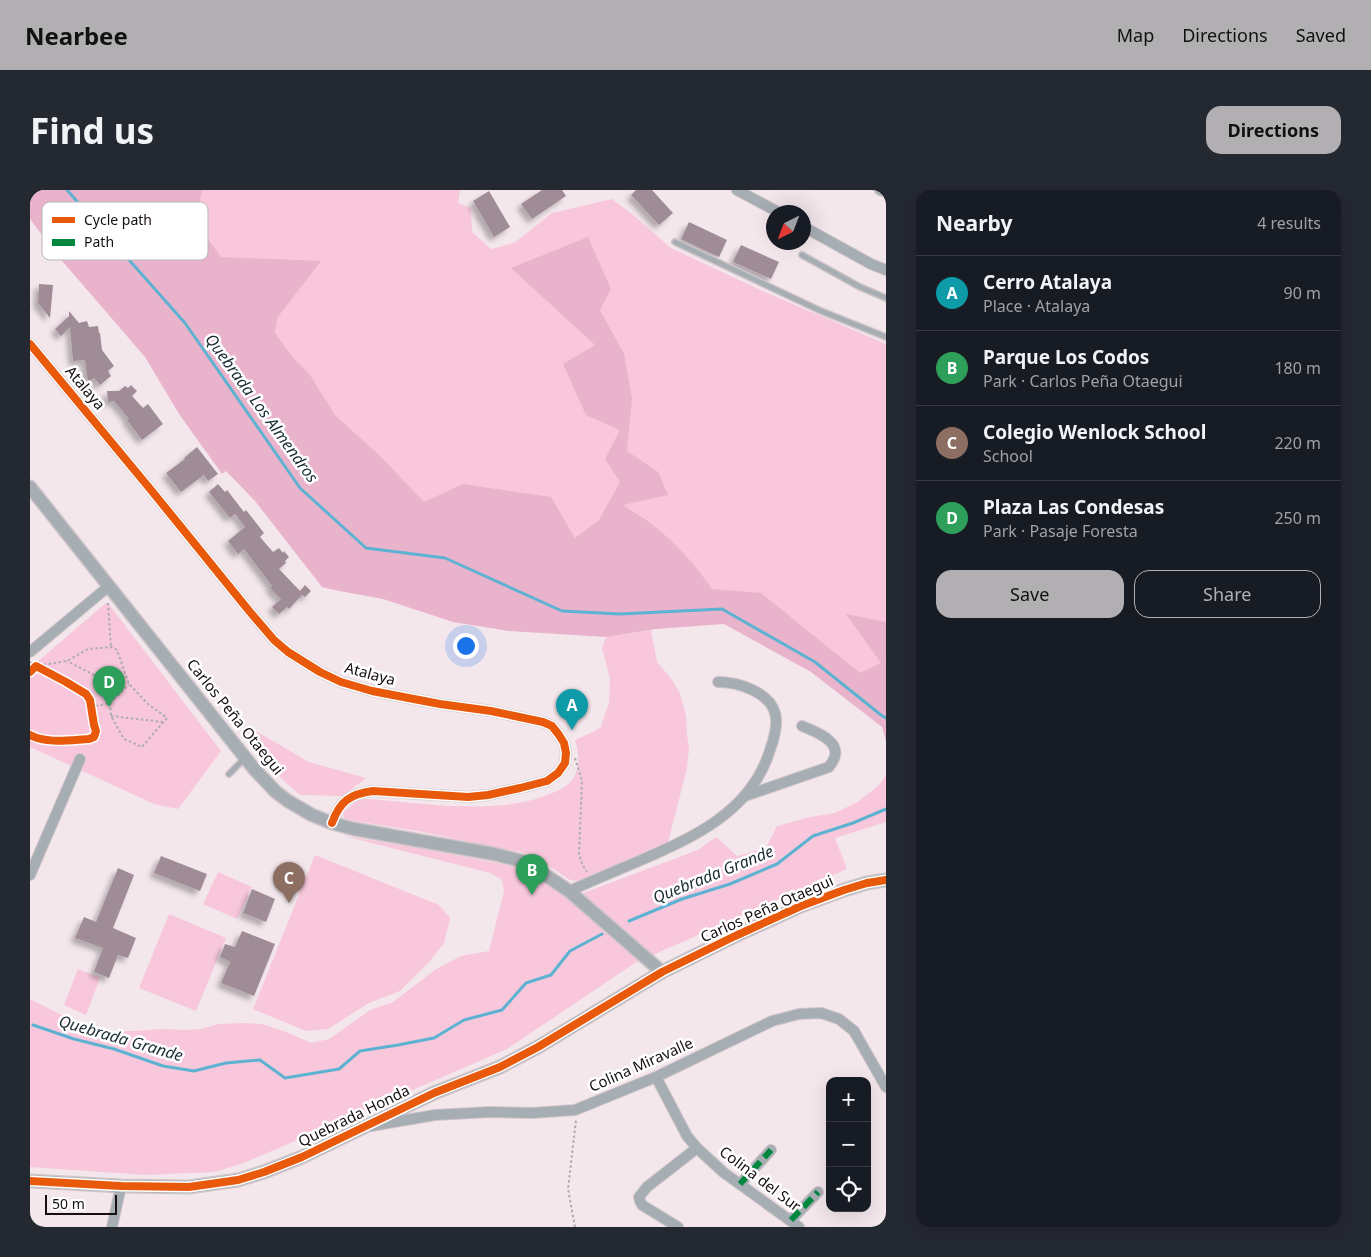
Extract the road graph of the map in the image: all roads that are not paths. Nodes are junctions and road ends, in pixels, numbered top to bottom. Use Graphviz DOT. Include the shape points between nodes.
graph roads {
  1 [pos="737,190"];
  2 [pos="880,190"];
  3 [pos="886,192"];
  4 [pos="766,206"];
  5 [pos="811,231"];
  6 [pos="675,242"];
  7 [pos="802,254"];
  8 [pos="886,270"];
  9 [pos="886,298"];
  10 [pos="886,337"];
  11 [pos="30,344"];
  12 [pos="30,487"];
  13 [pos="109,586"];
  14 [pos="30,652"];
  15 [pos="718,682"];
  16 [pos="802,726"];
  17 [pos="246,758"];
  18 [pos="80,759"];
  19 [pos="229,774"];
  20 [pos="745,796"];
  21 [pos="332,823"];
  22 [pos="30,875"];
  23 [pos="886,880"];
  24 [pos="569,891"];
  25 [pos="662,972"];
  26 [pos="656,1077"];
  27 [pos="886,1087"];
  28 [pos="365,1127"];
  29 [pos="697,1148"];
  30 [pos="771,1150"];
  31 [pos="30,1181"];
  32 [pos="740,1184"];
  33 [pos="121,1186"];
  34 [pos="818,1192"];
  35 [pos="795,1224"];
  36 [pos="112,1227"];
  37 [pos="678,1227"];
  1 -- 4 [label="street"];
  2 -- 3 [label="street"];
  5 -- 8 [label="street"];
  6 -- 10 [label="lane" via="821,311"];
  7 -- 9 [label="lane"];
  11 -- 21 [label="street, Atalaya" via="250,612 288,652 341,682 372,691 543,722 552,726 564,744 565,763 547,780 488,795 359,792 343,803"];
  12 -- 13 [label="street, Carlos Peña Otaegui"];
  13 -- 14 [label="street"];
  13 -- 17 [label="street, Carlos Peña Otaegui"];
  15 -- 20 [label="street" via="757,692 771,704 777,718 766,763"];
  16 -- 20 [label="street" via="819,733 835,748 835,758 829,767"];
  17 -- 19 [label="lane"];
  17 -- 21 [label="street, Carlos Peña Otaegui" via="276,792 301,809"];
  18 -- 22 [label="street"];
  20 -- 24 [label="street" via="708,828 679,844"];
  21 -- 24 [label="street, Carlos Peña Otaegui" via="526,862"];
  23 -- 25 [label="street, Carlos Peña Otaegui" via="844,890 801,906"];
  24 -- 25 [label="street, Carlos Peña Otaegui"];
  25 -- 28 [label="street, Quebrada Honda" via="500,1067 434,1093"];
  26 -- 27 [label="street, Colina Miravalle" via="772,1021 799,1014 821,1013 839,1019 854,1031"];
  26 -- 28 [label="street, Colina Miravalle" via="577,1109 435,1115"];
  26 -- 29 [label="street, Colina del Sur" via="687,1136"];
  28 -- 33 [label="street, Quebrada Honda" via="302,1157 238,1180 189,1188"];
  29 -- 32 [label="street, Colina del Sur"];
  29 -- 37 [label="street" via="647,1187 640,1197 642,1205"];
  30 -- 32 [label="street"];
  31 -- 33 [label="street, Quebrada Honda"];
  32 -- 35 [label="street, Colina del Sur"];
  33 -- 36 [label="street"];
  34 -- 35 [label="street"];
}
